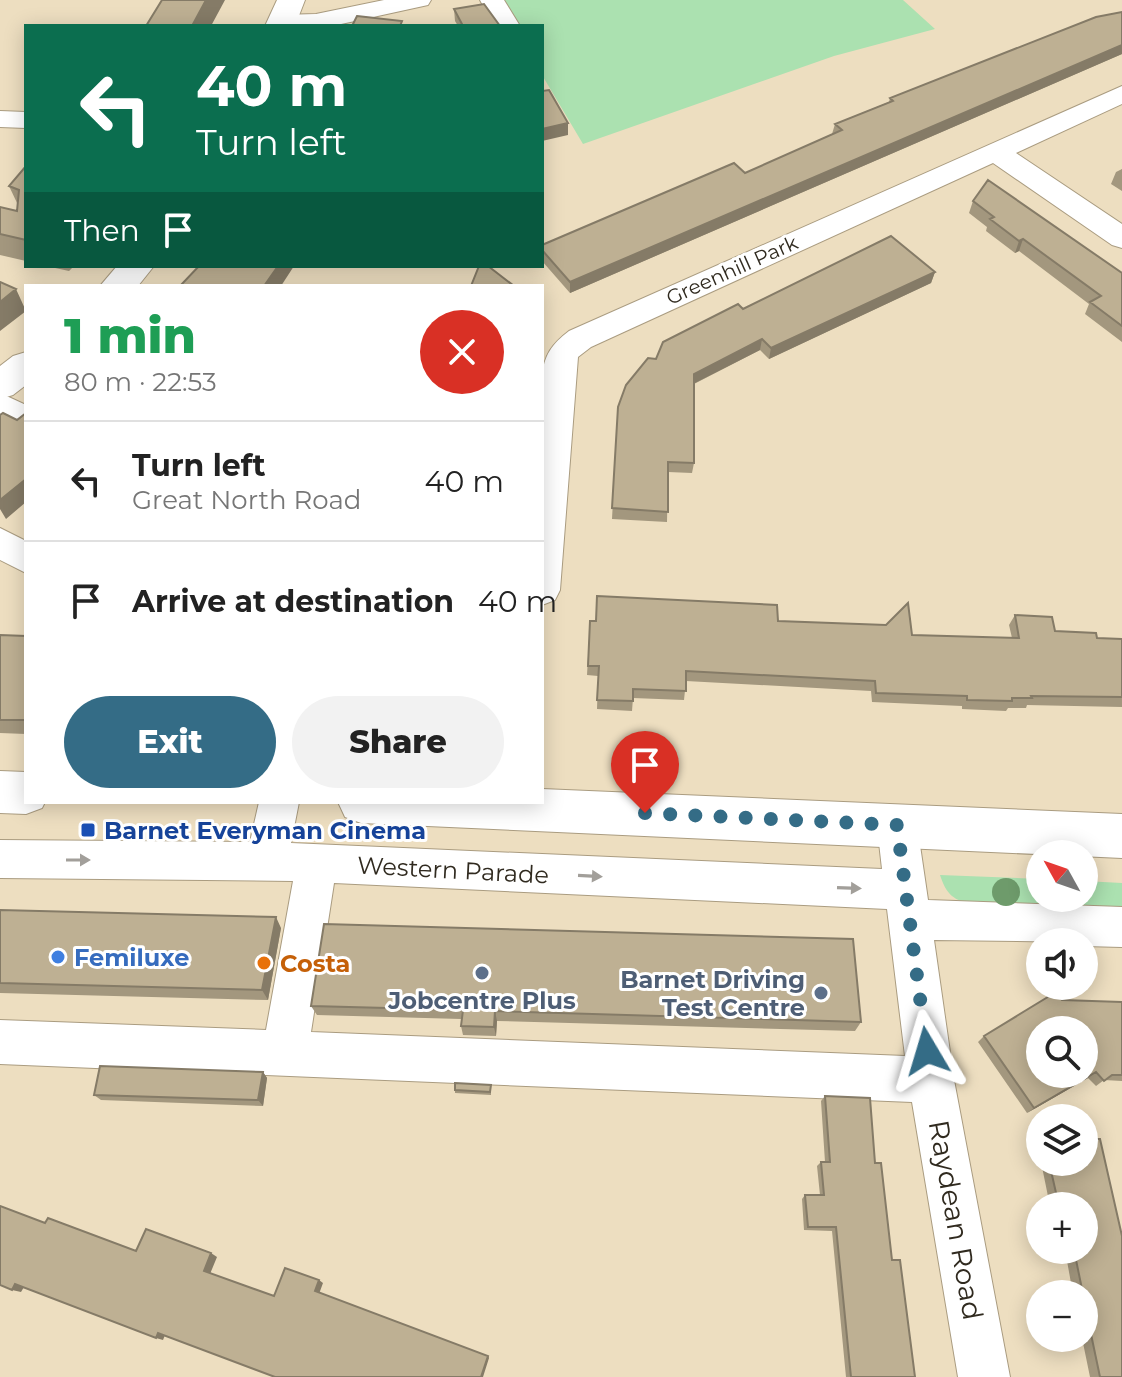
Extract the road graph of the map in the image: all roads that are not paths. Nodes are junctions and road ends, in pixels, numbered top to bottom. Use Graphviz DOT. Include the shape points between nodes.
graph roads {
  1 [pos="419,0"];
  2 [pos="492,0"];
  3 [pos="284,16"];
  4 [pos="506,24"];
  5 [pos="1122,94"];
  6 [pos="0,119"];
  7 [pos="24,120"];
  8 [pos="996,152"];
  9 [pos="1122,238"];
  10 [pos="135,268"];
  11 [pos="119,284"];
  12 [pos="24,367"];
  13 [pos="0,386"];
  14 [pos="0,405"];
  15 [pos="24,420"];
  16 [pos="0,542"];
  17 [pos="24,558"];
  18 [pos="544,563"];
  19 [pos="0,792"];
  20 [pos="24,793"];
  21 [pos="279,804"];
  22 [pos="472,804"];
  23 [pos="527,805"];
  24 [pos="897,825"];
  25 [pos="1122,836"];
  26 [pos="0,859"];
  27 [pos="267,861"];
  28 [pos="317,863"];
  29 [pos="908,904"];
  30 [pos="1122,927"];
  31 [pos="0,1042"];
  32 [pos="285,1051"];
  33 [pos="931,1080"];
  34 [pos="984,1377"];
  1 -- 3 [label="street" via="316,22"];
  2 -- 4 [label="street"];
  5 -- 8 [label="street, Greenhill Park"];
  6 -- 7 [label="street"];
  8 -- 9 [label="street"];
  8 -- 18 [label="street, Greenhill Park" via="565,350 559,363"];
  10 -- 11 [label="main road"];
  12 -- 13 [label="main road"];
  14 -- 15 [label="street"];
  16 -- 17 [label="street"];
  19 -- 20 [label="main road"];
  21 -- 27 [label="street"];
  22 -- 23 [label="main road"];
  23 -- 24 [label="main road"];
  24 -- 25 [label="main road"];
  24 -- 29 [label="street, Raydean Road"];
  26 -- 27 [label="street, Western Parade, one-way"];
  27 -- 28 [label="street, Western Parade"];
  28 -- 29 [label="street, Western Parade, one-way"];
  28 -- 32 [label="street"];
  29 -- 30 [label="street, Western Parade"];
  29 -- 33 [label="street, Raydean Road"];
  31 -- 32 [label="street"];
  32 -- 33 [label="street"];
  33 -- 34 [label="street, Raydean Road"];
}
